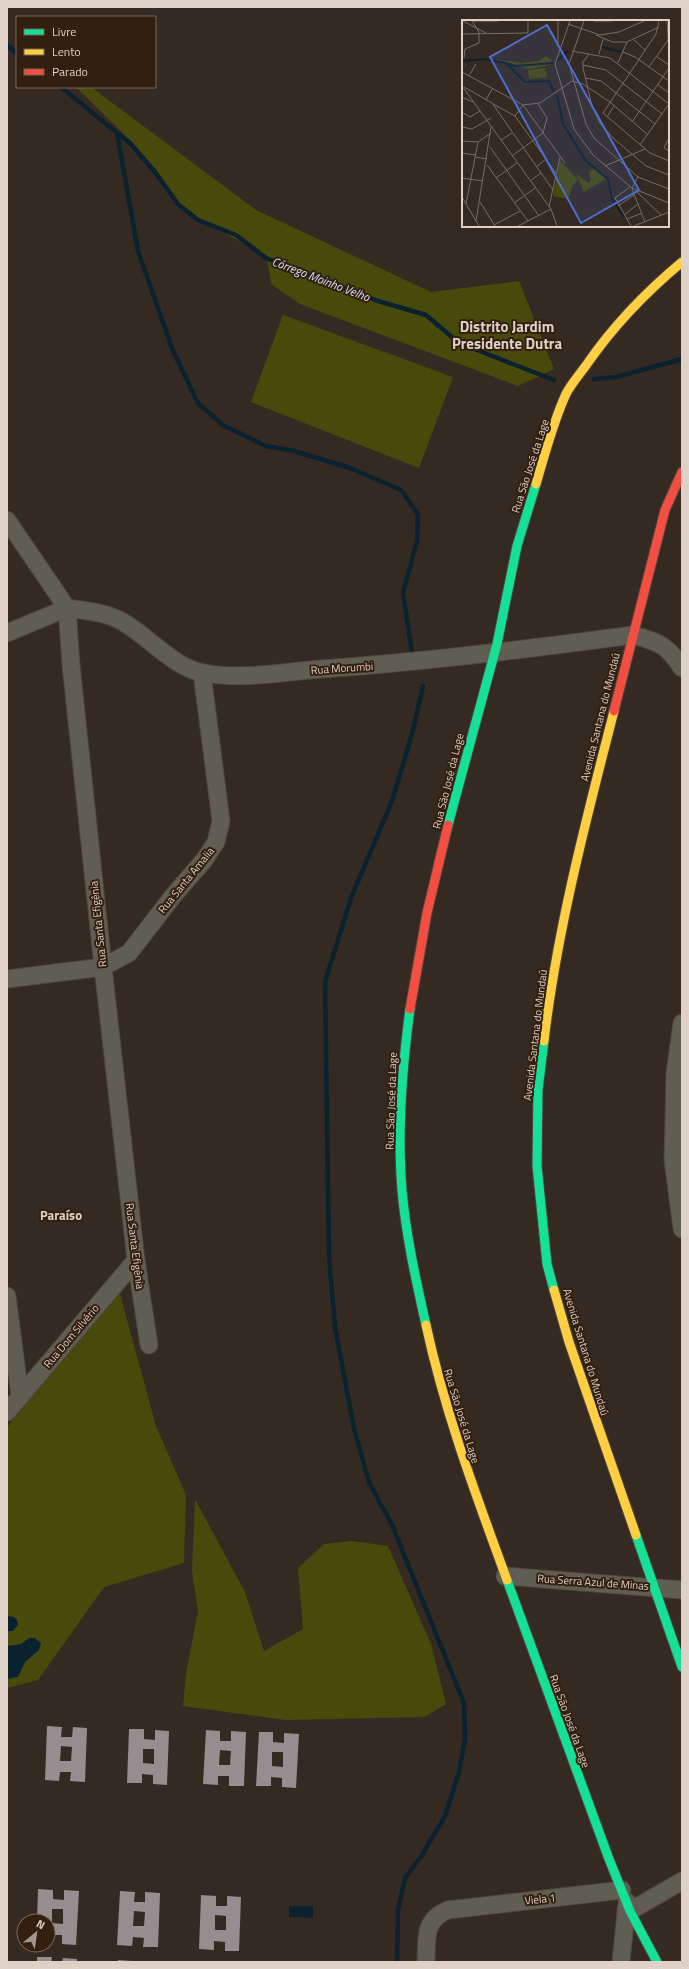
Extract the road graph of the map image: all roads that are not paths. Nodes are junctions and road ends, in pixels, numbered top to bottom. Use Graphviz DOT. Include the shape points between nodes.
graph roads {
  1 [pos="682,248"];
  2 [pos="676,266"];
  3 [pos="682,472"];
  4 [pos="7,520"];
  5 [pos="67,608"];
  6 [pos="7,633"];
  7 [pos="633,634"];
  8 [pos="494,654"];
  9 [pos="682,668"];
  10 [pos="202,673"];
  11 [pos="102,967"];
  12 [pos="7,979"];
  13 [pos="682,1023"];
  14 [pos="682,1229"];
  15 [pos="136,1260"];
  16 [pos="7,1296"];
  17 [pos="149,1345"];
  18 [pos="20,1396"];
  19 [pos="7,1412"];
  20 [pos="505,1576"];
  21 [pos="653,1586"];
  22 [pos="682,1590"];
  23 [pos="682,1667"];
  24 [pos="682,1881"];
  25 [pos="626,1901"];
  26 [pos="656,1961"];
  27 [pos="426,1962"];
  28 [pos="621,1962"];
  1 -- 2 [label="street"];
  2 -- 8 [label="street, Rua São José da Lage" via="620,321 567,394 529,503"];
  3 -- 7 [label="street, Avenida Santana do Mundaú" via="665,510"];
  4 -- 5 [label="street"];
  5 -- 6 [label="street"];
  5 -- 10 [label="street, Rua Morumbi" via="109,616 123,622 184,666"];
  5 -- 11 [label="street, Rua Santa Efigênia"];
  7 -- 8 [label="street, Rua Morumbi"];
  7 -- 9 [label="street" via="653,640 672,652"];
  7 -- 21 [label="street, Avenida Santana do Mundaú" via="565,913 548,1005 538,1090 537,1166 547,1264 589,1403"];
  8 -- 10 [label="street, Rua Morumbi" via="235,675"];
  8 -- 20 [label="street, Rua São José da Lage" via="423,926 412,987 401,1085 401,1175 410,1247 432,1359 460,1453"];
  10 -- 11 [label="street, Rua Santa Amalia" via="221,821 216,842 129,953"];
  11 -- 12 [label="street"];
  11 -- 15 [label="street, Rua Santa Efigênia"];
  13 -- 14 [label="street" via="675,1073 672,1160"];
  15 -- 17 [label="street, Rua Santa Efigênia"];
  15 -- 18 [label="street, Rua Dom Silvério"];
  16 -- 18 [label="street"];
  18 -- 19 [label="street, Rua Dom Silvério"];
  20 -- 21 [label="street, Rua Serra Azul de Minas"];
  20 -- 25 [label="street, Rua São José da Lage"];
  21 -- 22 [label="street, Rua Serra Azul de Minas"];
  21 -- 23 [label="street, Avenida Santana do Mundaú"];
  24 -- 25 [label="street"];
  25 -- 26 [label="street, Rua São José da Lage"];
  25 -- 27 [label="street, Viela 1" via="458,1908 439,1914 432,1920 428,1929"];
  25 -- 28 [label="street"];
}
